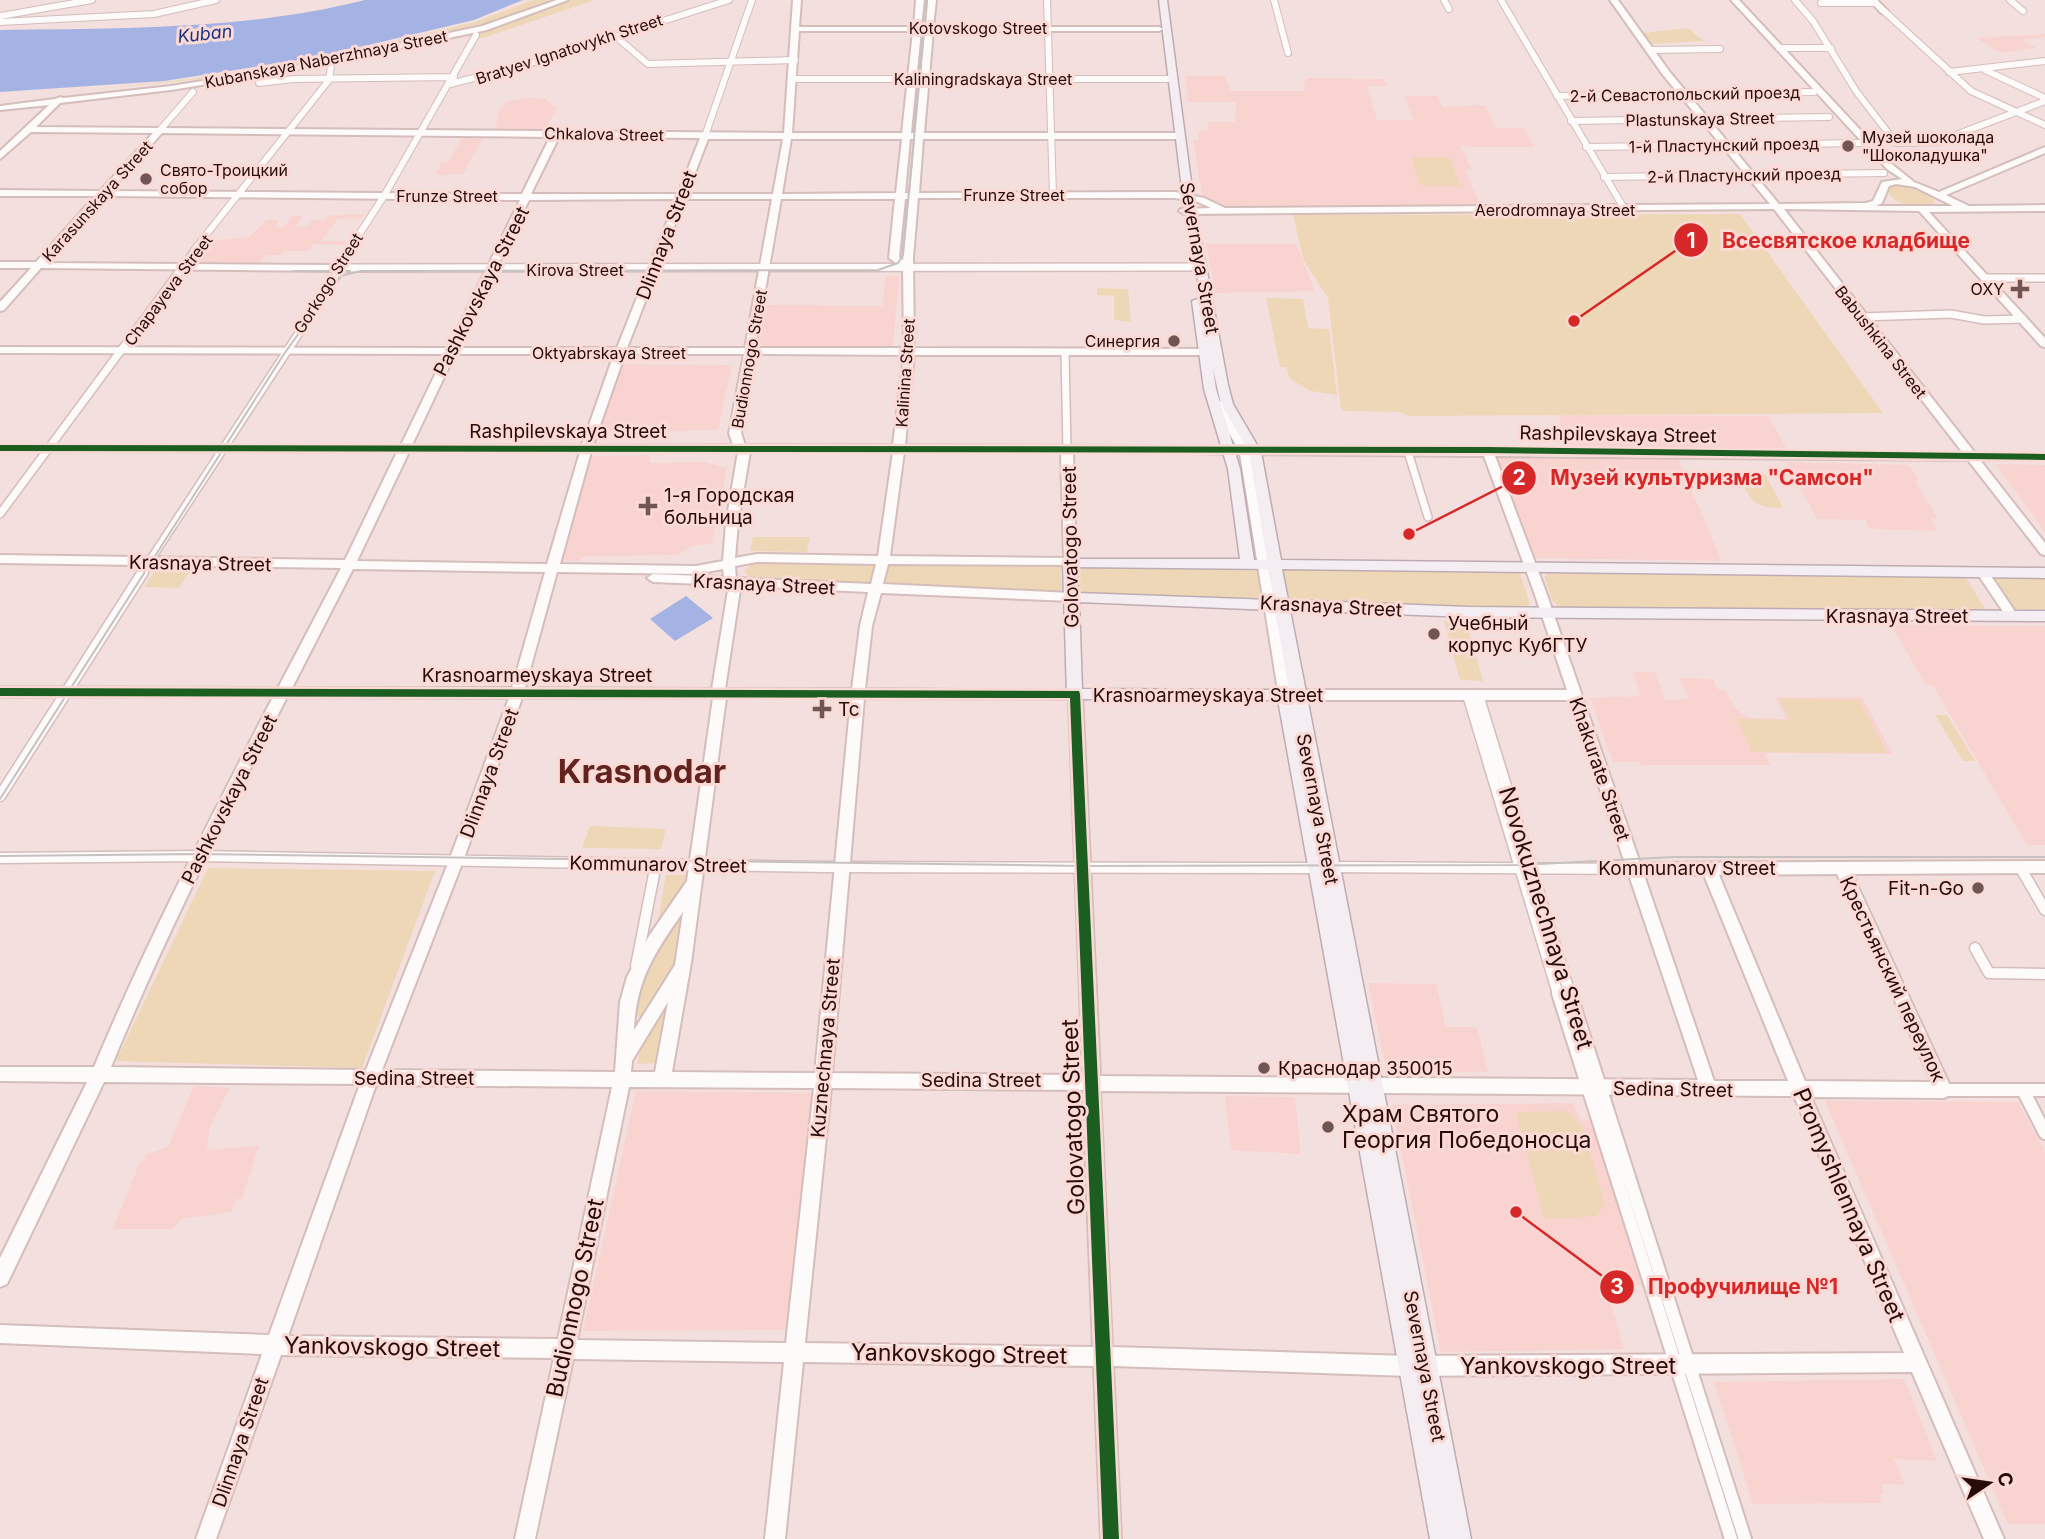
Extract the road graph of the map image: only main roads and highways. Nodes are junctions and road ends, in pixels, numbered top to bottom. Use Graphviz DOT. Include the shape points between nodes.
graph roads {
  1 [pos="1155,0"];
  2 [pos="1163,0"];
  3 [pos="1166,54"];
  4 [pos="1189,212"];
  5 [pos="1211,350"];
  6 [pos="1070,562"];
  7 [pos="1248,565"];
  8 [pos="1271,566"];
  9 [pos="2045,573"];
  10 [pos="1071,597"];
  11 [pos="1275,603"];
  12 [pos="2045,616"];
  13 [pos="1075,694"];
  14 [pos="1290,694"];
  15 [pos="1417,1366"];
  16 [pos="1443,1539"];
  17 [pos="1459,1539"];
  1 -- 3 [label="main road, Severnaya Street"];
  2 -- 3 [label="main road, Severnaya Street"];
  3 -- 4 [label="main road, Severnaya Street"];
  4 -- 5 [label="main road, Severnaya Street"];
  4 -- 5 [label="main road, Severnaya Street" via="1192,267"];
  5 -- 7 [label="main road, Severnaya Street" via="1218,422 1229,450"];
  5 -- 8 [label="main road, Severnaya Street" via="1227,404 1250,451"];
  6 -- 7 [label="main road, Krasnaya Street"];
  6 -- 10 [label="main road, Golovatogo Street"];
  7 -- 8 [label="main road, Krasnaya Street"];
  8 -- 9 [label="main road, Krasnaya Street"];
  8 -- 11 [label="main road, Severnaya Street"];
  10 -- 11 [label="main road, Krasnaya Street"];
  10 -- 13 [label="main road, Golovatogo Street"];
  11 -- 12 [label="main road, Krasnaya Street" via="1547,613"];
  11 -- 14 [label="main road, Severnaya Street"];
  13 -- 14 [label="main road, Krasnoarmeyskaya Street"];
  14 -- 15 [label="main road, Severnaya Street"];
  15 -- 16 [label="main road, Severnaya Street"];
  15 -- 17 [label="main road, Severnaya Street"];
}
